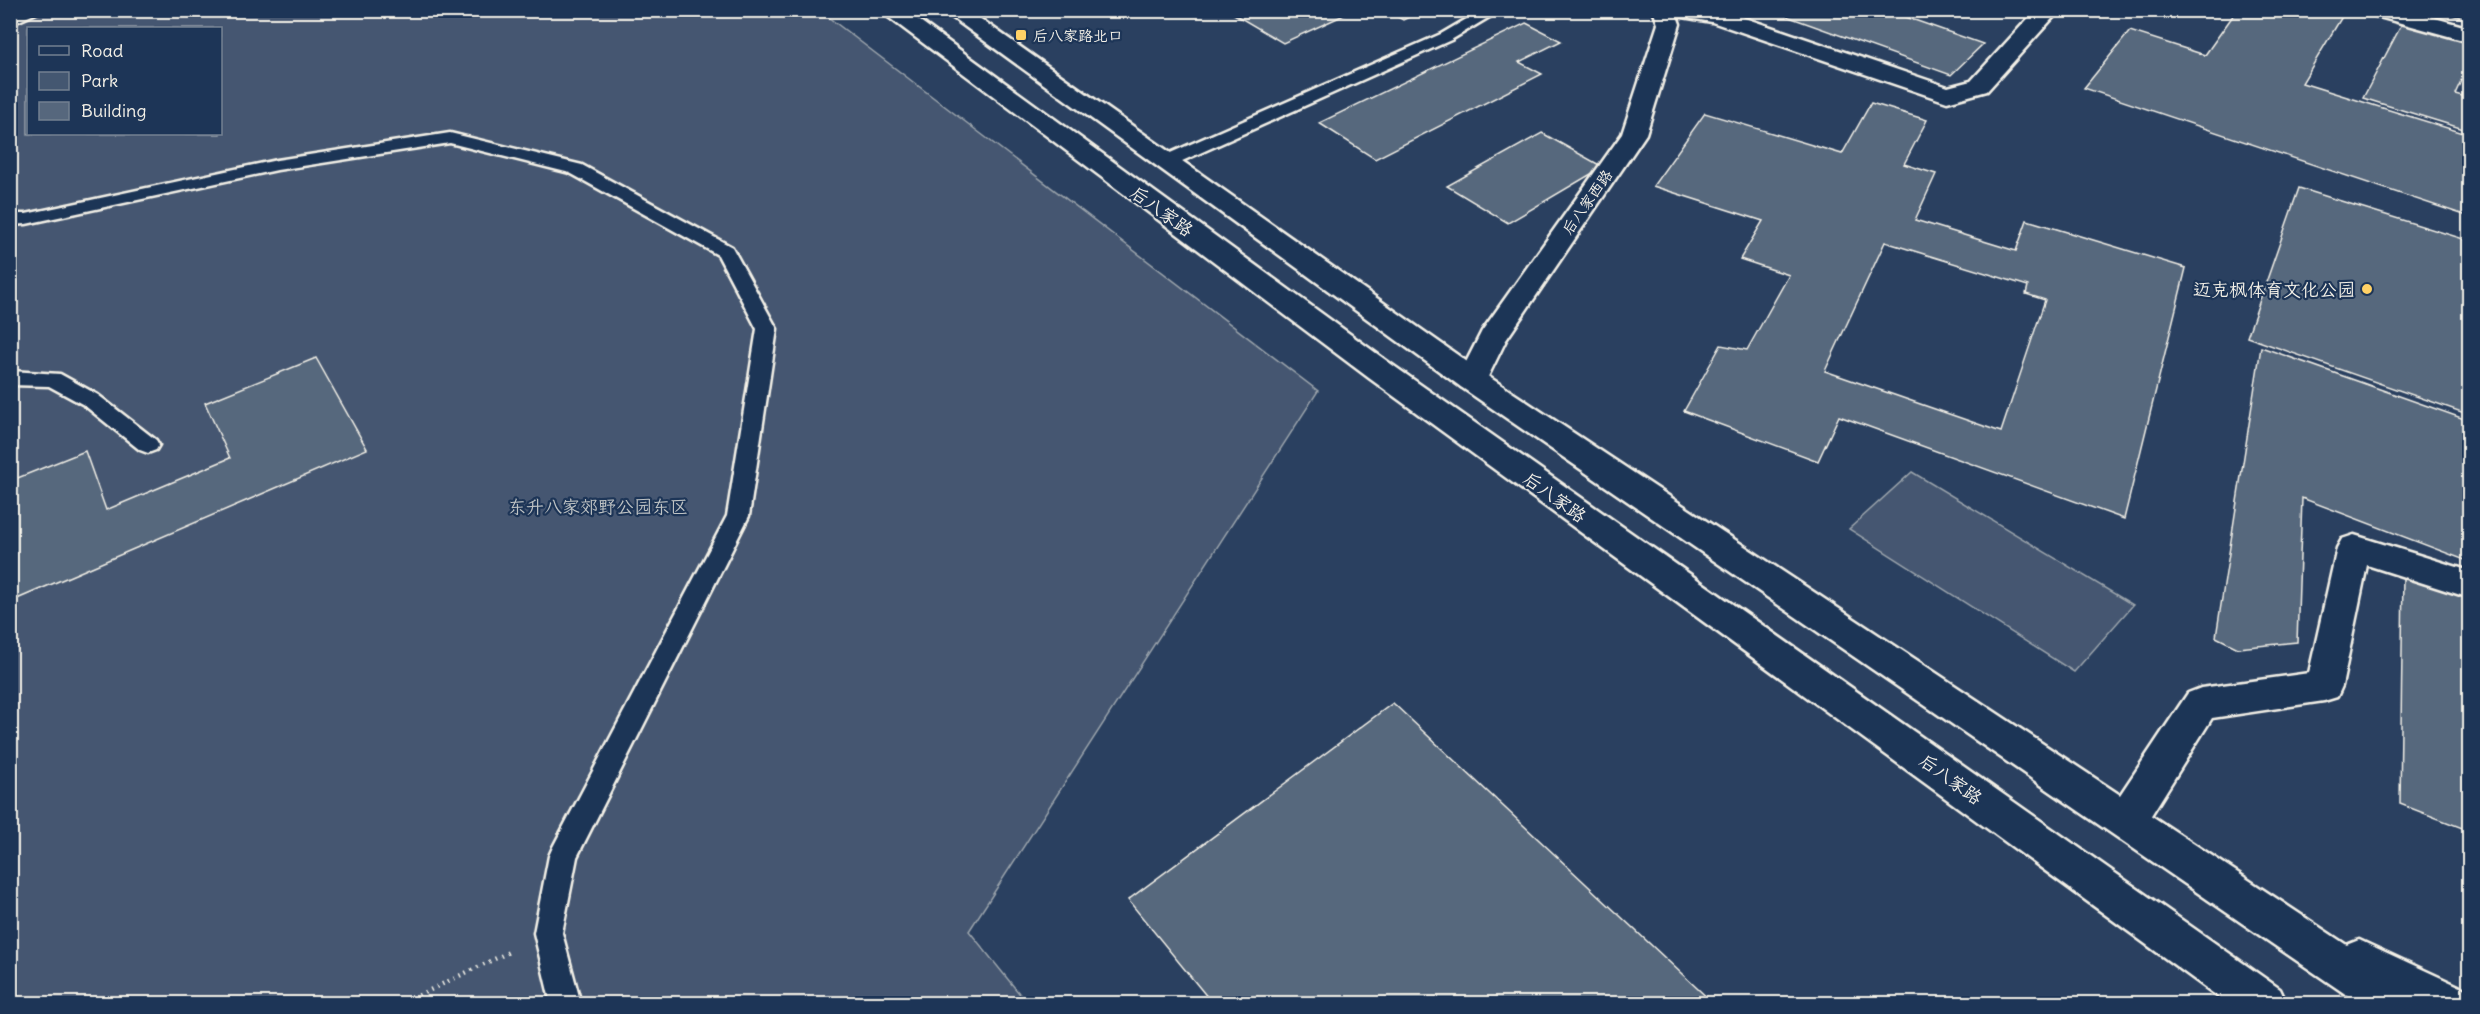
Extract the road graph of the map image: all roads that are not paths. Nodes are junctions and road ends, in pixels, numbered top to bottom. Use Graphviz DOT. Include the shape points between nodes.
graph roads {
  1 [pos="36,10"];
  2 [pos="890,10"];
  3 [pos="953,10"];
  4 [pos="1494,10"];
  5 [pos="1664,10"];
  6 [pos="1680,10"];
  7 [pos="2049,10"];
  8 [pos="2380,10"];
  9 [pos="10,21"];
  10 [pos="2469,35"];
  11 [pos="1165,162"];
  12 [pos="10,220"];
  13 [pos="10,378"];
  14 [pos="1472,380"];
  15 [pos="148,445"];
  16 [pos="2469,585"];
  17 [pos="2126,820"];
  18 [pos="2283,926"];
  19 [pos="2226,975"];
  20 [pos="566,1004"];
  21 [pos="2257,1004"];
  22 [pos="2265,1004"];
  23 [pos="2398,1004"];
  24 [pos="2450,1004"];
  1 -- 9 [label="lane"];
  2 -- 19 [label="main road, 后八家路" via="1389,378"];
  3 -- 11 [label="main road"];
  4 -- 11 [label="lane" via="1446,37"];
  5 -- 14 [label="main road, 后八家西路" via="1669,24 1634,134 1492,338"];
  6 -- 7 [label="main road" via="1716,16 1947,94 1979,86"];
  8 -- 10 [label="main road"];
  11 -- 14 [label="main road"];
  12 -- 20 [label="lane" via="277,165 450,138 576,169 725,251 766,329 738,516 563,856 548,933"];
  13 -- 15 [label="lane" via="54,379 91,400"];
  14 -- 17 [label="main road"];
  16 -- 17 [label="main road" via="2354,548 2324,686 2201,704"];
  17 -- 18 [label="main road"];
  18 -- 23 [label="main road"];
  18 -- 24 [label="main road"];
  19 -- 21 [label="main road, 后八家路"];
  19 -- 22 [label="main road, 后八家路"];
}
